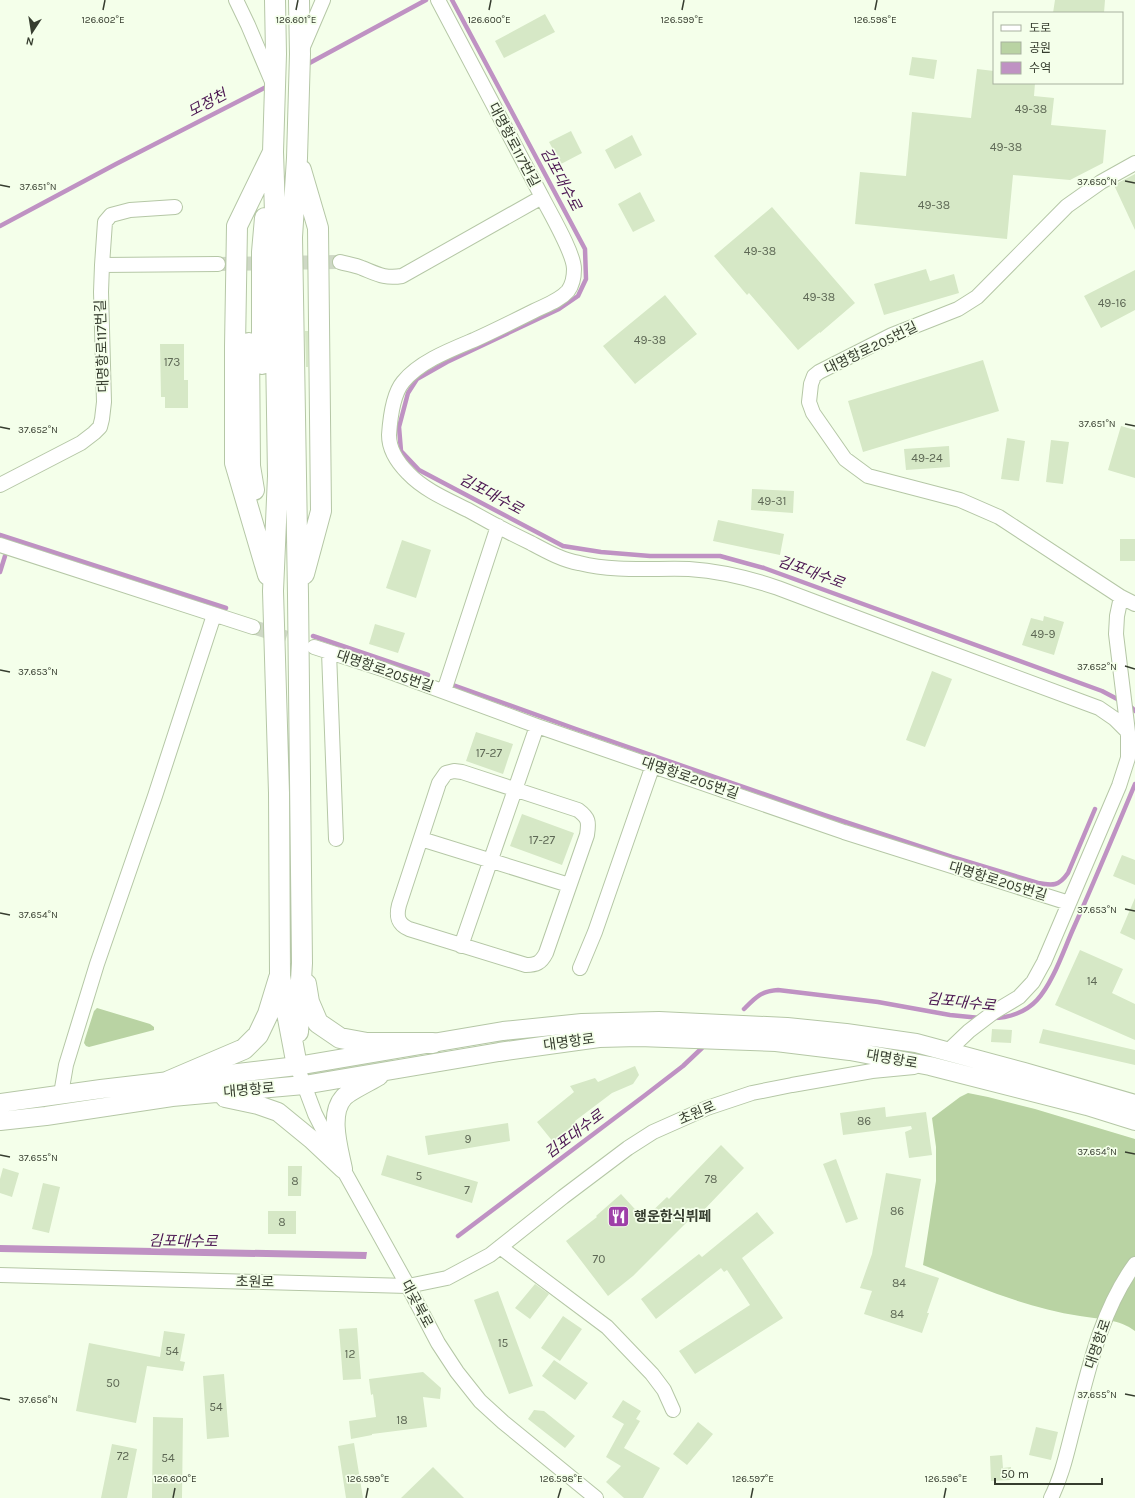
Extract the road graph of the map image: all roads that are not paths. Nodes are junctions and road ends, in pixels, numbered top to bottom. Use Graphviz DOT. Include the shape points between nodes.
graph roads {
  1 [pos="236,0"];
  2 [pos="275,0"];
  3 [pos="299,0"];
  4 [pos="324,0"];
  5 [pos="440,1"];
  6 [pos="303,40"];
  7 [pos="269,56"];
  8 [pos="273,144"];
  9 [pos="297,158"];
  10 [pos="1135,163"];
  11 [pos="542,197"];
  12 [pos="175,207"];
  13 [pos="340,262"];
  14 [pos="218,264"];
  15 [pos="102,265"];
  16 [pos="0,485"];
  17 [pos="498,526"];
  18 [pos="0,545"];
  19 [pos="273,591"];
  20 [pos="298,595"];
  21 [pos="1121,597"];
  22 [pos="1135,604"];
  23 [pos="214,615"];
  24 [pos="253,628"];
  25 [pos="314,647"];
  26 [pos="329,652"];
  27 [pos="444,691"];
  28 [pos="537,726"];
  29 [pos="1128,732"];
  30 [pos="653,765"];
  31 [pos="514,789"];
  32 [pos="336,839"];
  33 [pos="421,839"];
  34 [pos="490,861"];
  35 [pos="569,885"];
  36 [pos="1069,903"];
  37 [pos="461,946"];
  38 [pos="302,963"];
  39 [pos="580,968"];
  40 [pos="280,976"];
  41 [pos="433,1043"];
  42 [pos="850,1051"];
  43 [pos="948,1051"];
  44 [pos="296,1066"];
  45 [pos="930,1066"];
  46 [pos="387,1072"];
  47 [pos="841,1076"];
  48 [pos="304,1085"];
  49 [pos="171,1089"];
  50 [pos="61,1094"];
  51 [pos="0,1103"];
  52 [pos="1135,1104"];
  53 [pos="1135,1120"];
  54 [pos="0,1121"];
  55 [pos="343,1169"];
  56 [pos="500,1247"];
  57 [pos="1135,1264"];
  58 [pos="0,1275"];
  59 [pos="408,1286"];
  60 [pos="673,1410"];
  61 [pos="596,1498"];
  62 [pos="1051,1498"];
  1 -- 7 [label="street" via="248,25"];
  2 -- 7 [label="highway"];
  3 -- 6 [label="highway"];
  4 -- 6 [label="street"];
  5 -- 11 [label="street, 대명항로117번길"];
  6 -- 9 [label="highway"];
  7 -- 8 [label="highway" via="275,88"];
  8 -- 19 [label="highway" via="278,476"];
  8 -- 19 [label="highway" via="237,226 235,363 235,463"];
  9 -- 20 [label="highway" via="292,238"];
  9 -- 20 [label="highway" via="318,228 321,511"];
  10 -- 21 [label="street, 대명항로205번길" via="1101,182 1067,206 977,297 958,309 892,335 819,372 811,384 809,402 820,425 845,459 868,476 960,500 999,517"];
  11 -- 13 [label="street, 대명항로117번길" via="402,276 381,276"];
  11 -- 17 [label="street" via="567,246 574,266 574,279 569,290 559,298 512,322 442,354 415,371 402,383 395,399 390,426 389,441 395,458 408,474 425,487"];
  12 -- 15 [label="street, 대명항로117번길" via="130,210 111,215 105,222"];
  14 -- 15 [label="street"];
  15 -- 16 [label="street, 대명항로117번길" via="104,402 100,427 81,443"];
  17 -- 27 [label="street"];
  17 -- 29 [label="street" via="577,563 605,568 690,569 752,579 1099,708"];
  18 -- 23 [label="street"];
  19 -- 40 [label="highway" via="279,792"];
  20 -- 38 [label="highway"];
  21 -- 22 [label="street, 대명항로205번길"];
  21 -- 29 [label="street" via="1116,634"];
  23 -- 24 [label="street"];
  23 -- 50 [label="street" via="97,964 66,1065"];
  25 -- 26 [label="street, 대명항로205번길"];
  26 -- 27 [label="street, 대명항로205번길"];
  26 -- 32 [label="street"];
  27 -- 28 [label="street, 대명항로205번길"];
  28 -- 30 [label="street, 대명항로205번길"];
  28 -- 31 [label="street"];
  29 -- 36 [label="street" via="1128,758 1119,786"];
  30 -- 36 [label="street, 대명항로205번길" via="851,834"];
  30 -- 39 [label="street"];
  31 -- 33 [label="street" via="462,772 446,773 439,783"];
  31 -- 34 [label="street"];
  31 -- 35 [label="street" via="578,810 588,820 587,835"];
  33 -- 34 [label="street"];
  33 -- 37 [label="street" via="399,905 398,920 402,926 410,930"];
  34 -- 35 [label="street"];
  34 -- 37 [label="street"];
  35 -- 37 [label="street" via="551,940 541,961 535,965 526,965"];
  36 -- 43 [label="street" via="1033,982 1019,997 969,1031"];
  38 -- 41 [label="highway" via="309,1002 318,1023 340,1038 367,1043"];
  38 -- 44 [label="highway"];
  40 -- 44 [label="highway"];
  40 -- 49 [label="highway" via="268,1014 258,1035 244,1049"];
  41 -- 43 [label="main road, 대명항로" via="503,1031 582,1023 659,1021 787,1026 916,1043"];
  41 -- 44 [label="main road, 대명항로"];
  42 -- 45 [label="main road, 대명항로"];
  42 -- 46 [label="main road, 대명항로" via="776,1042 605,1038 499,1052"];
  42 -- 47 [label="street" via="852,1063"];
  43 -- 52 [label="main road, 대명항로"];
  44 -- 48 [label="street, 대곶북로"];
  44 -- 49 [label="main road, 대명항로"];
  45 -- 47 [label="street, 초원로" via="872,1070"];
  45 -- 53 [label="main road, 대명항로"];
  46 -- 48 [label="main road, 대명항로"];
  46 -- 55 [label="main road" via="344,1098 337,1112 335,1125"];
  47 -- 56 [label="street, 초원로" via="727,1100 653,1132 628,1148"];
  48 -- 49 [label="main road, 대명항로"];
  48 -- 55 [label="street, 대곶북로" via="315,1114"];
  49 -- 50 [label="main road, 대명항로"];
  49 -- 54 [label="main road, 대명항로" via="46,1116"];
  49 -- 55 [label="main road" via="229,1098 278,1112"];
  50 -- 51 [label="main road, 대명항로"];
  55 -- 59 [label="street, 대곶북로"];
  56 -- 59 [label="street, 초원로" via="447,1278"];
  56 -- 60 [label="street" via="607,1327 652,1374 664,1390"];
  57 -- 62 [label="street, 대명항로" via="1118,1292 1098,1336 1064,1465"];
  58 -- 59 [label="street, 초원로"];
  59 -- 61 [label="street, 대곶북로" via="438,1343 480,1401"];
}
